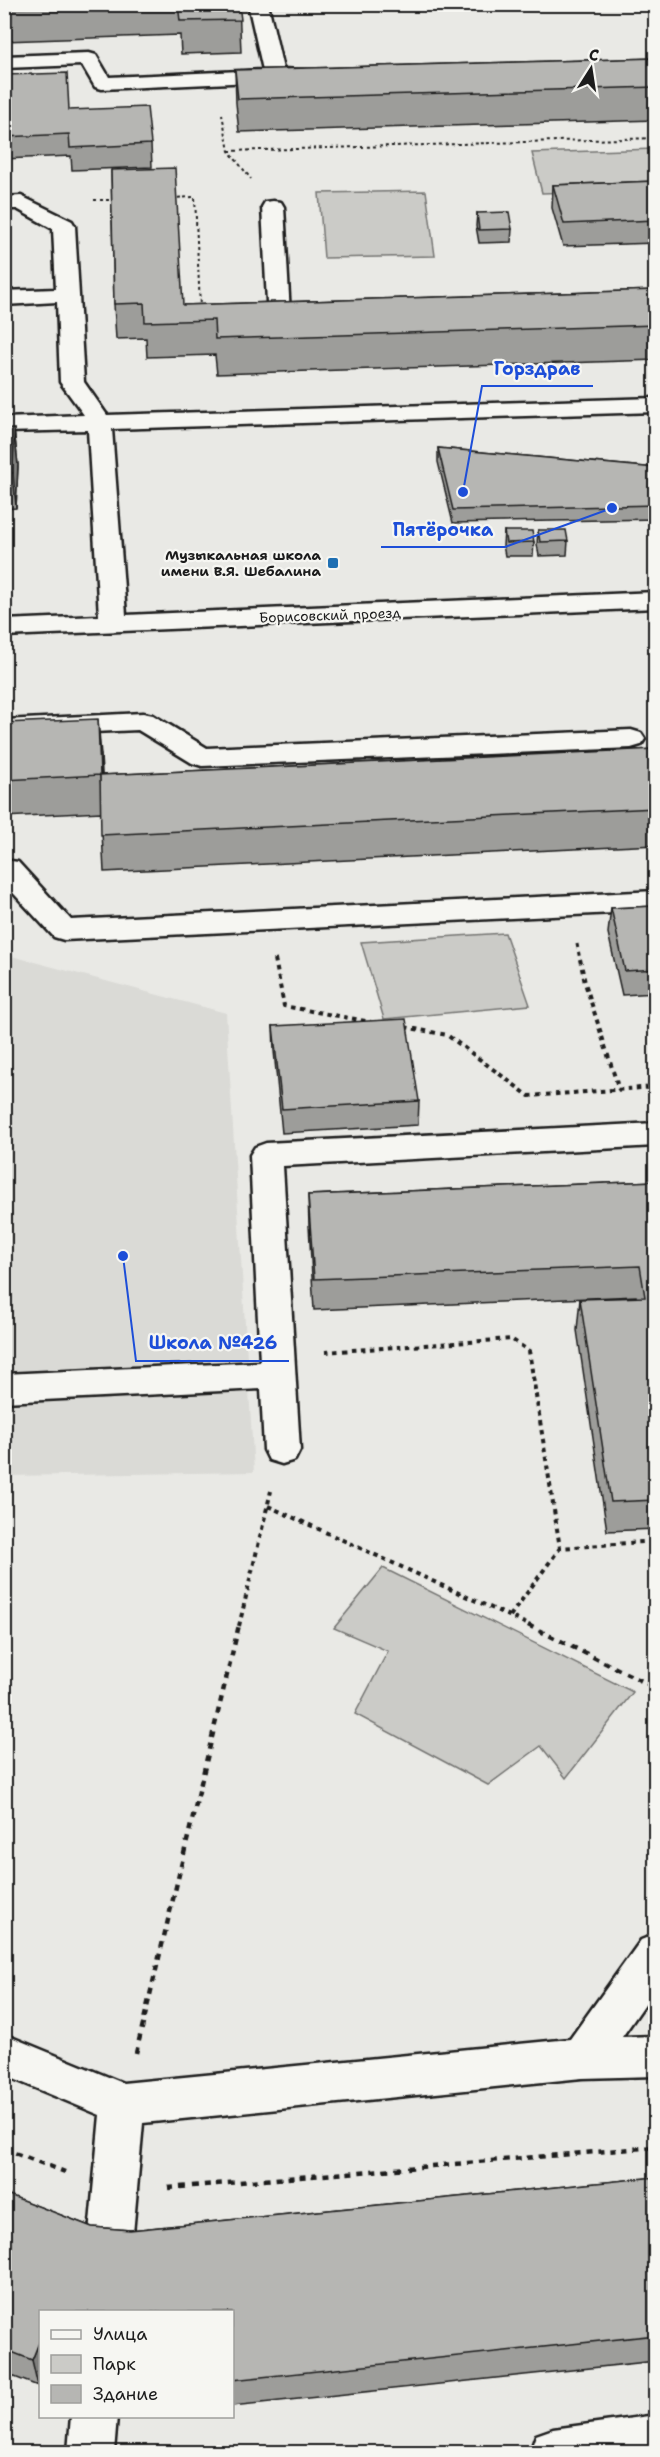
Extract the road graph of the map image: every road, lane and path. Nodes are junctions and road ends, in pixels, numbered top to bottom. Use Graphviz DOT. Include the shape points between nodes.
graph roads {
  1 [pos="258,4"];
  2 [pos="4,62"];
  3 [pos="274,75"];
  4 [pos="330,75"];
  5 [pos="216,78"];
  6 [pos="656,138"];
  7 [pos="229,151"];
  8 [pos="4,203"];
  9 [pos="273,207"];
  10 [pos="68,296"];
  11 [pos="4,298"];
  12 [pos="326,319"];
  13 [pos="656,405"];
  14 [pos="99,420"];
  15 [pos="4,425"];
  16 [pos="656,600"];
  17 [pos="113,623"];
  18 [pos="4,628"];
  19 [pos="4,728"];
  20 [pos="631,739"];
  21 [pos="4,869"];
  22 [pos="656,901"];
  23 [pos="570,905"];
  24 [pos="267,920"];
  25 [pos="377,1023"];
  26 [pos="400,1027"];
  27 [pos="656,1087"];
  28 [pos="619,1089"];
  29 [pos="656,1134"];
  30 [pos="323,1352"];
  31 [pos="277,1375"];
  32 [pos="4,1388"];
  33 [pos="282,1450"];
  34 [pos="268,1506"];
  35 [pos="656,1541"];
  36 [pos="560,1548"];
  37 [pos="510,1616"];
  38 [pos="656,1696"];
  39 [pos="656,1953"];
  40 [pos="4,2054"];
  41 [pos="656,2056"];
  42 [pos="582,2058"];
  43 [pos="123,2104"];
  44 [pos="656,2147"];
  45 [pos="4,2149"];
  46 [pos="116,2192"];
  47 [pos="109,2256"];
  48 [pos="94,2418"];
  49 [pos="656,2438"];
  50 [pos="91,2452"];
  51 [pos="553,2452"];
  1 -- 3 [label="street"];
  2 -- 5 [label="street" via="89,59 102,83"];
  3 -- 4 [label="street"];
  3 -- 5 [label="street"];
  5 -- 7 [label="path"];
  6 -- 7 [label="path"];
  7 -- 9 [label="path"];
  8 -- 10 [label="street" via="21,202 64,226"];
  9 -- 12 [label="street" via="279,321"];
  10 -- 11 [label="street"];
  10 -- 14 [label="street" via="72,382"];
  13 -- 14 [label="street"];
  14 -- 15 [label="street"];
  14 -- 17 [label="street"];
  16 -- 17 [label="street, Борисовский проезд"];
  17 -- 18 [label="street, Борисовский проезд"];
  19 -- 20 [label="street" via="143,721 202,757"];
  21 -- 24 [label="street" via="8,868 64,930"];
  22 -- 23 [label="street"];
  23 -- 24 [label="street"];
  23 -- 28 [label="path" via="585,983"];
  24 -- 25 [label="path" via="284,1006"];
  26 -- 28 [label="path" via="447,1035 529,1096"];
  27 -- 28 [label="path"];
  29 -- 31 [label="street" via="266,1155"];
  30 -- 36 [label="path" via="511,1339 529,1351"];
  31 -- 32 [label="street"];
  31 -- 33 [label="street"];
  33 -- 34 [label="path"];
  34 -- 37 [label="path"];
  34 -- 43 [label="path"];
  35 -- 36 [label="path"];
  36 -- 37 [label="path"];
  37 -- 38 [label="path" via="650,1685"];
  39 -- 42 [label="street"];
  40 -- 43 [label="street"];
  41 -- 42 [label="street"];
  42 -- 43 [label="street"];
  43 -- 46 [label="street"];
  44 -- 46 [label="path"];
  45 -- 46 [label="path"];
  46 -- 47 [label="street"];
  48 -- 50 [label="street"];
  49 -- 51 [label="street"];
}
